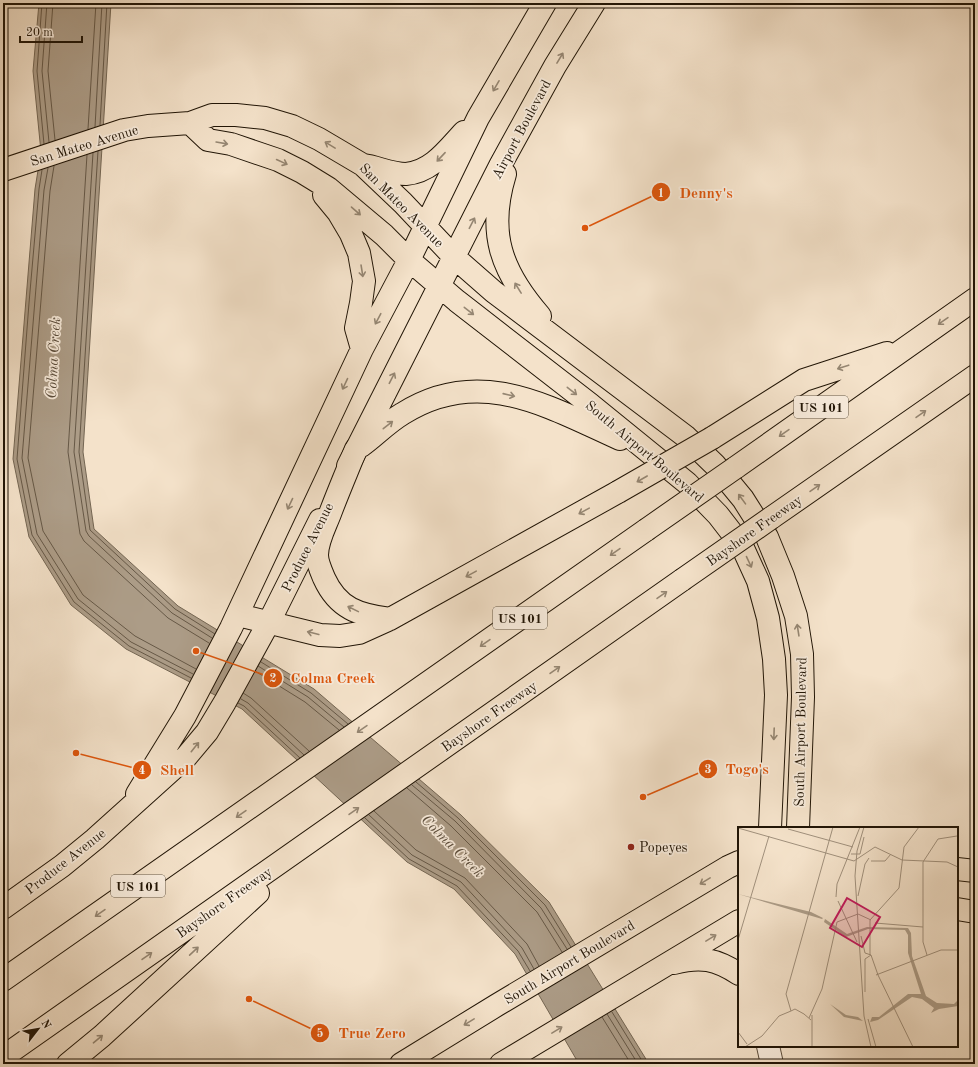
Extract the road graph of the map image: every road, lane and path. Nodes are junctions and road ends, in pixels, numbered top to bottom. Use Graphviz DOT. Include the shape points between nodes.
graph roads {
  1 [pos="545,3"];
  2 [pos="594,3"];
  3 [pos="527,116"];
  4 [pos="478,118"];
  5 [pos="190,123"];
  6 [pos="363,165"];
  7 [pos="3,170"];
  8 [pos="302,172"];
  9 [pos="426,227"];
  10 [pos="454,257"];
  11 [pos="410,260"];
  12 [pos="439,286"];
  13 [pos="975,299"];
  14 [pos="907,346"];
  15 [pos="362,349"];
  16 [pos="570,350"];
  17 [pos="975,376"];
  18 [pos="356,449"];
  19 [pos="648,452"];
  20 [pos="390,619"];
  21 [pos="234,622"];
  22 [pos="269,622"];
  23 [pos="126,812"];
  24 [pos="770,827"];
  25 [pos="798,827"];
  26 [pos="322,834"];
  27 [pos="738,863"];
  28 [pos="958,868"];
  29 [pos="975,871"];
  30 [pos="3,908"];
  31 [pos="958,909"];
  32 [pos="975,912"];
  33 [pos="738,922"];
  34 [pos="666,965"];
  35 [pos="738,973"];
  36 [pos="3,980"];
  37 [pos="768,1047"];
  38 [pos="778,1047"];
  39 [pos="3,1057"];
  40 [pos="68,1064"];
  41 [pos="401,1064"];
  42 [pos="501,1064"];
  43 [pos="772,1064"];
  44 [pos="776,1064"];
  1 -- 4 [label="main road, one-way"];
  3 -- 2 [label="main road, Airport Boulevard, one-way"];
  10 -- 3 [label="main road, Airport Boulevard, one-way"];
  16 -- 3 [label="main road, one-way" via="520,292 508,271 499,245 497,229 502,185"];
  4 -- 6 [label="main road, one-way" via="435,162 419,171 405,174"];
  4 -- 9 [label="main road"];
  6 -- 5 [label="main road, San Mateo Avenue, one-way" via="292,126 265,118 212,115"];
  5 -- 7 [label="main road, San Mateo Avenue" via="124,130"];
  5 -- 8 [label="main road, one-way" via="208,140 256,152"];
  6 -- 9 [label="main road, San Mateo Avenue"];
  8 -- 11 [label="main road, one-way" via="349,205"];
  8 -- 15 [label="main road, one-way" via="338,212 359,253 364,281 356,328"];
  9 -- 10 [label="main road, San Mateo Avenue"];
  9 -- 11 [label="main road"];
  10 -- 12 [label="main road, Produce Avenue"];
  10 -- 16 [label="main road, South Airport Boulevard" via="494,292"];
  11 -- 12 [label="main road, South Airport Boulevard"];
  11 -- 15 [label="main road, Produce Avenue, one-way"];
  18 -- 12 [label="main road, Produce Avenue, one-way"];
  12 -- 19 [label="main road, South Airport Boulevard, one-way"];
  13 -- 14 [label="main road, US 101, one-way"];
  14 -- 20 [label="main road, one-way, bridge" via="804,380 712,438"];
  14 -- 36 [label="main road, US 101, one-way, bridge"];
  15 -- 21 [label="main road, Produce Avenue, one-way"];
  25 -- 16 [label="main road, South Airport Boulevard, one-way" via="802,654 796,616 784,576 766,537 743,499 715,465 685,436"];
  26 -- 17 [label="main road, Bayshore Freeway, one-way, bridge"];
  18 -- 19 [label="main road, one-way" via="401,414 422,403 447,394 471,391 500,392 528,399"];
  20 -- 18 [label="main road, one-way" via="357,612 340,602 328,588 317,555 321,536"];
  18 -- 22 [label="main road, Produce Avenue"];
  19 -- 24 [label="main road, South Airport Boulevard, one-way" via="687,483 718,515 742,546 758,581 768,618 776,695"];
  20 -- 22 [label="main road, one-way" via="359,633 340,636 320,635"];
  21 -- 22 [label="main road"];
  21 -- 23 [label="main road, Produce Avenue" via="185,716"];
  23 -- 22 [label="main road, Produce Avenue, one-way" via="186,757 207,732"];
  23 -- 30 [label="main road, Produce Avenue" via="74,857"];
  39 -- 26 [label="main road, Bayshore Freeway, one-way"];
  40 -- 26 [label="main road, one-way" via="102,1036"];
  27 -- 41 [label="main road, South Airport Boulevard, one-way"];
  28 -- 29 [label="main road"];
  31 -- 32 [label="main road"];
  34 -- 33 [label="main road, one-way"];
  34 -- 35 [label="main road" via="686,960 706,960 725,965"];
  42 -- 34 [label="main road, one-way"];
  37 -- 43 [label="street"];
  38 -- 44 [label="street"];
}
